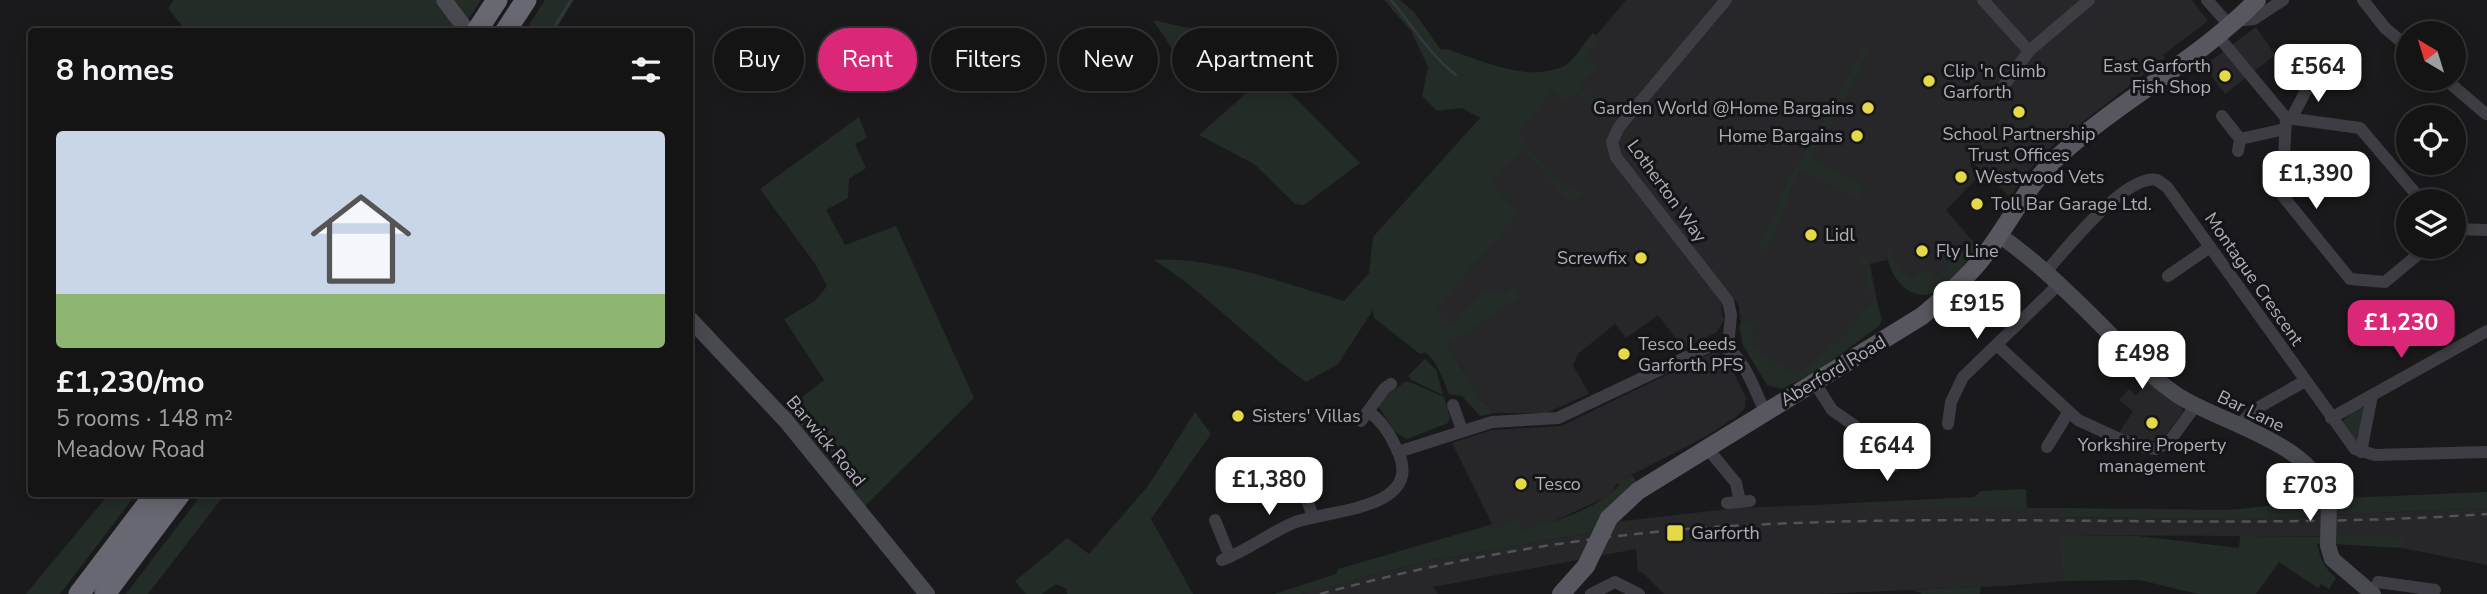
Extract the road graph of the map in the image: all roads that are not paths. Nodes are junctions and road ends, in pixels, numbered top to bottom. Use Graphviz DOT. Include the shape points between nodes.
graph roads {
  1 [pos="497,0"];
  2 [pos="526,0"];
  3 [pos="1726,0"];
  4 [pos="1983,0"];
  5 [pos="2089,0"];
  6 [pos="2207,0"];
  7 [pos="2257,0"];
  8 [pos="2283,0"];
  9 [pos="2363,0"];
  10 [pos="445,2"];
  11 [pos="465,28"];
  12 [pos="480,28"];
  13 [pos="508,28"];
  14 [pos="2228,28"];
  15 [pos="2396,37"];
  16 [pos="2029,51"];
  17 [pos="2315,74"];
  18 [pos="2000,91"];
  19 [pos="2459,91"];
  20 [pos="2486,114"];
  21 [pos="2222,116"];
  22 [pos="2287,122"];
  23 [pos="2412,189"];
  24 [pos="2466,229"];
  25 [pos="2487,230"];
  26 [pos="1999,235"];
  27 [pos="2210,247"];
  28 [pos="2413,259"];
  29 [pos="2045,273"];
  30 [pos="2168,276"];
  31 [pos="2058,285"];
  32 [pos="693,321"];
  33 [pos="2487,331"];
  34 [pos="1997,345"];
  35 [pos="1728,348"];
  36 [pos="2305,381"];
  37 [pos="1815,383"];
  38 [pos="1391,384"];
  39 [pos="2372,394"];
  40 [pos="1453,405"];
  41 [pos="2196,405"];
  42 [pos="1765,411"];
  43 [pos="2068,413"];
  44 [pos="2331,418"];
  45 [pos="1948,424"];
  46 [pos="2239,426"];
  47 [pos="1462,429"];
  48 [pos="2047,447"];
  49 [pos="1707,448"];
  50 [pos="1398,452"];
  51 [pos="2361,452"];
  52 [pos="2487,452"];
  53 [pos="1903,459"];
  54 [pos="1303,488"];
  55 [pos="153,497"];
  56 [pos="178,497"];
  57 [pos="1739,502"];
  58 [pos="1313,517"];
  59 [pos="1215,520"];
  60 [pos="2374,590"];
  61 [pos="2407,590"];
  62 [pos="2435,590"];
  63 [pos="79,594"];
  64 [pos="105,594"];
  65 [pos="927,594"];
  66 [pos="1561,594"];
  67 [pos="1591,594"];
  68 [pos="1639,594"];
  1 -- 12 [label="highway"];
  2 -- 13 [label="highway"];
  3 -- 35 [label="street, Lotherton Way" via="1612,142 1616,158 1728,301"];
  4 -- 16 [label="street"];
  5 -- 16 [label="street"];
  6 -- 14 [label="street"];
  7 -- 14 [label="main road, Aberford Road"];
  8 -- 14 [label="street" via="2254,19"];
  9 -- 15 [label="street"];
  10 -- 11 [label="street"];
  14 -- 22 [label="street"];
  14 -- 26 [label="main road, Aberford Road" via="2060,155 2025,192"];
  16 -- 18 [label="street"];
  17 -- 22 [label="street"];
  19 -- 20 [label="street"];
  21 -- 22 [label="street" via="2239,145"];
  22 -- 23 [label="street" via="2360,128"];
  22 -- 28 [label="street" via="2281,195 2350,279 2385,282"];
  24 -- 25 [label="street"];
  26 -- 29 [label="street, Bar Lane"];
  26 -- 37 [label="main road, Aberford Road" via="1971,271 1922,316"];
  27 -- 29 [label="street, Montague Crescent" via="2167,187 2145,179 2092,221"];
  27 -- 30 [label="street"];
  27 -- 36 [label="street, Montague Crescent"];
  29 -- 31 [label="street, Bar Lane"];
  31 -- 34 [label="street"];
  31 -- 41 [label="street, Bar Lane" via="2144,368"];
  32 -- 65 [label="street, Barwick Road" via="786,421"];
  33 -- 39 [label="street"];
  34 -- 43 [label="street"];
  34 -- 45 [label="street" via="1959,383"];
  35 -- 42 [label="street" via="1737,355"];
  35 -- 47 [label="street" via="1719,344 1706,347 1558,418 1500,420"];
  36 -- 44 [label="street, Montague Crescent"];
  36 -- 46 [label="street" via="2252,411"];
  37 -- 42 [label="main road, Aberford Road"];
  37 -- 53 [label="street" via="1832,410 1855,426 1887,465 1894,467"];
  38 -- 50 [label="street" via="1364,416 1383,424"];
  39 -- 44 [label="street"];
  39 -- 51 [label="street"];
  40 -- 47 [label="street"];
  41 -- 43 [label="street" via="2174,438 2156,449 2107,435"];
  41 -- 46 [label="street, Bar Lane"];
  42 -- 49 [label="main road, Aberford Road"];
  43 -- 48 [label="street"];
  44 -- 51 [label="street, Montague Crescent"];
  46 -- 60 [label="street, Bar Lane, bridge" via="2308,465 2329,502 2332,559"];
  47 -- 50 [label="street"];
  49 -- 57 [label="street" via="1736,483"];
  49 -- 66 [label="main road, Aberford Road, bridge" via="1638,491 1609,517 1586,566"];
  50 -- 58 [label="street" via="1401,475 1387,497"];
  51 -- 52 [label="street"];
  54 -- 58 [label="street"];
  55 -- 63 [label="highway"];
  56 -- 64 [label="highway"];
  58 -- 59 [label="street" via="1226,558"];
  60 -- 61 [label="street"];
  61 -- 62 [label="street"];
  67 -- 68 [label="street" via="1611,583"];
}
